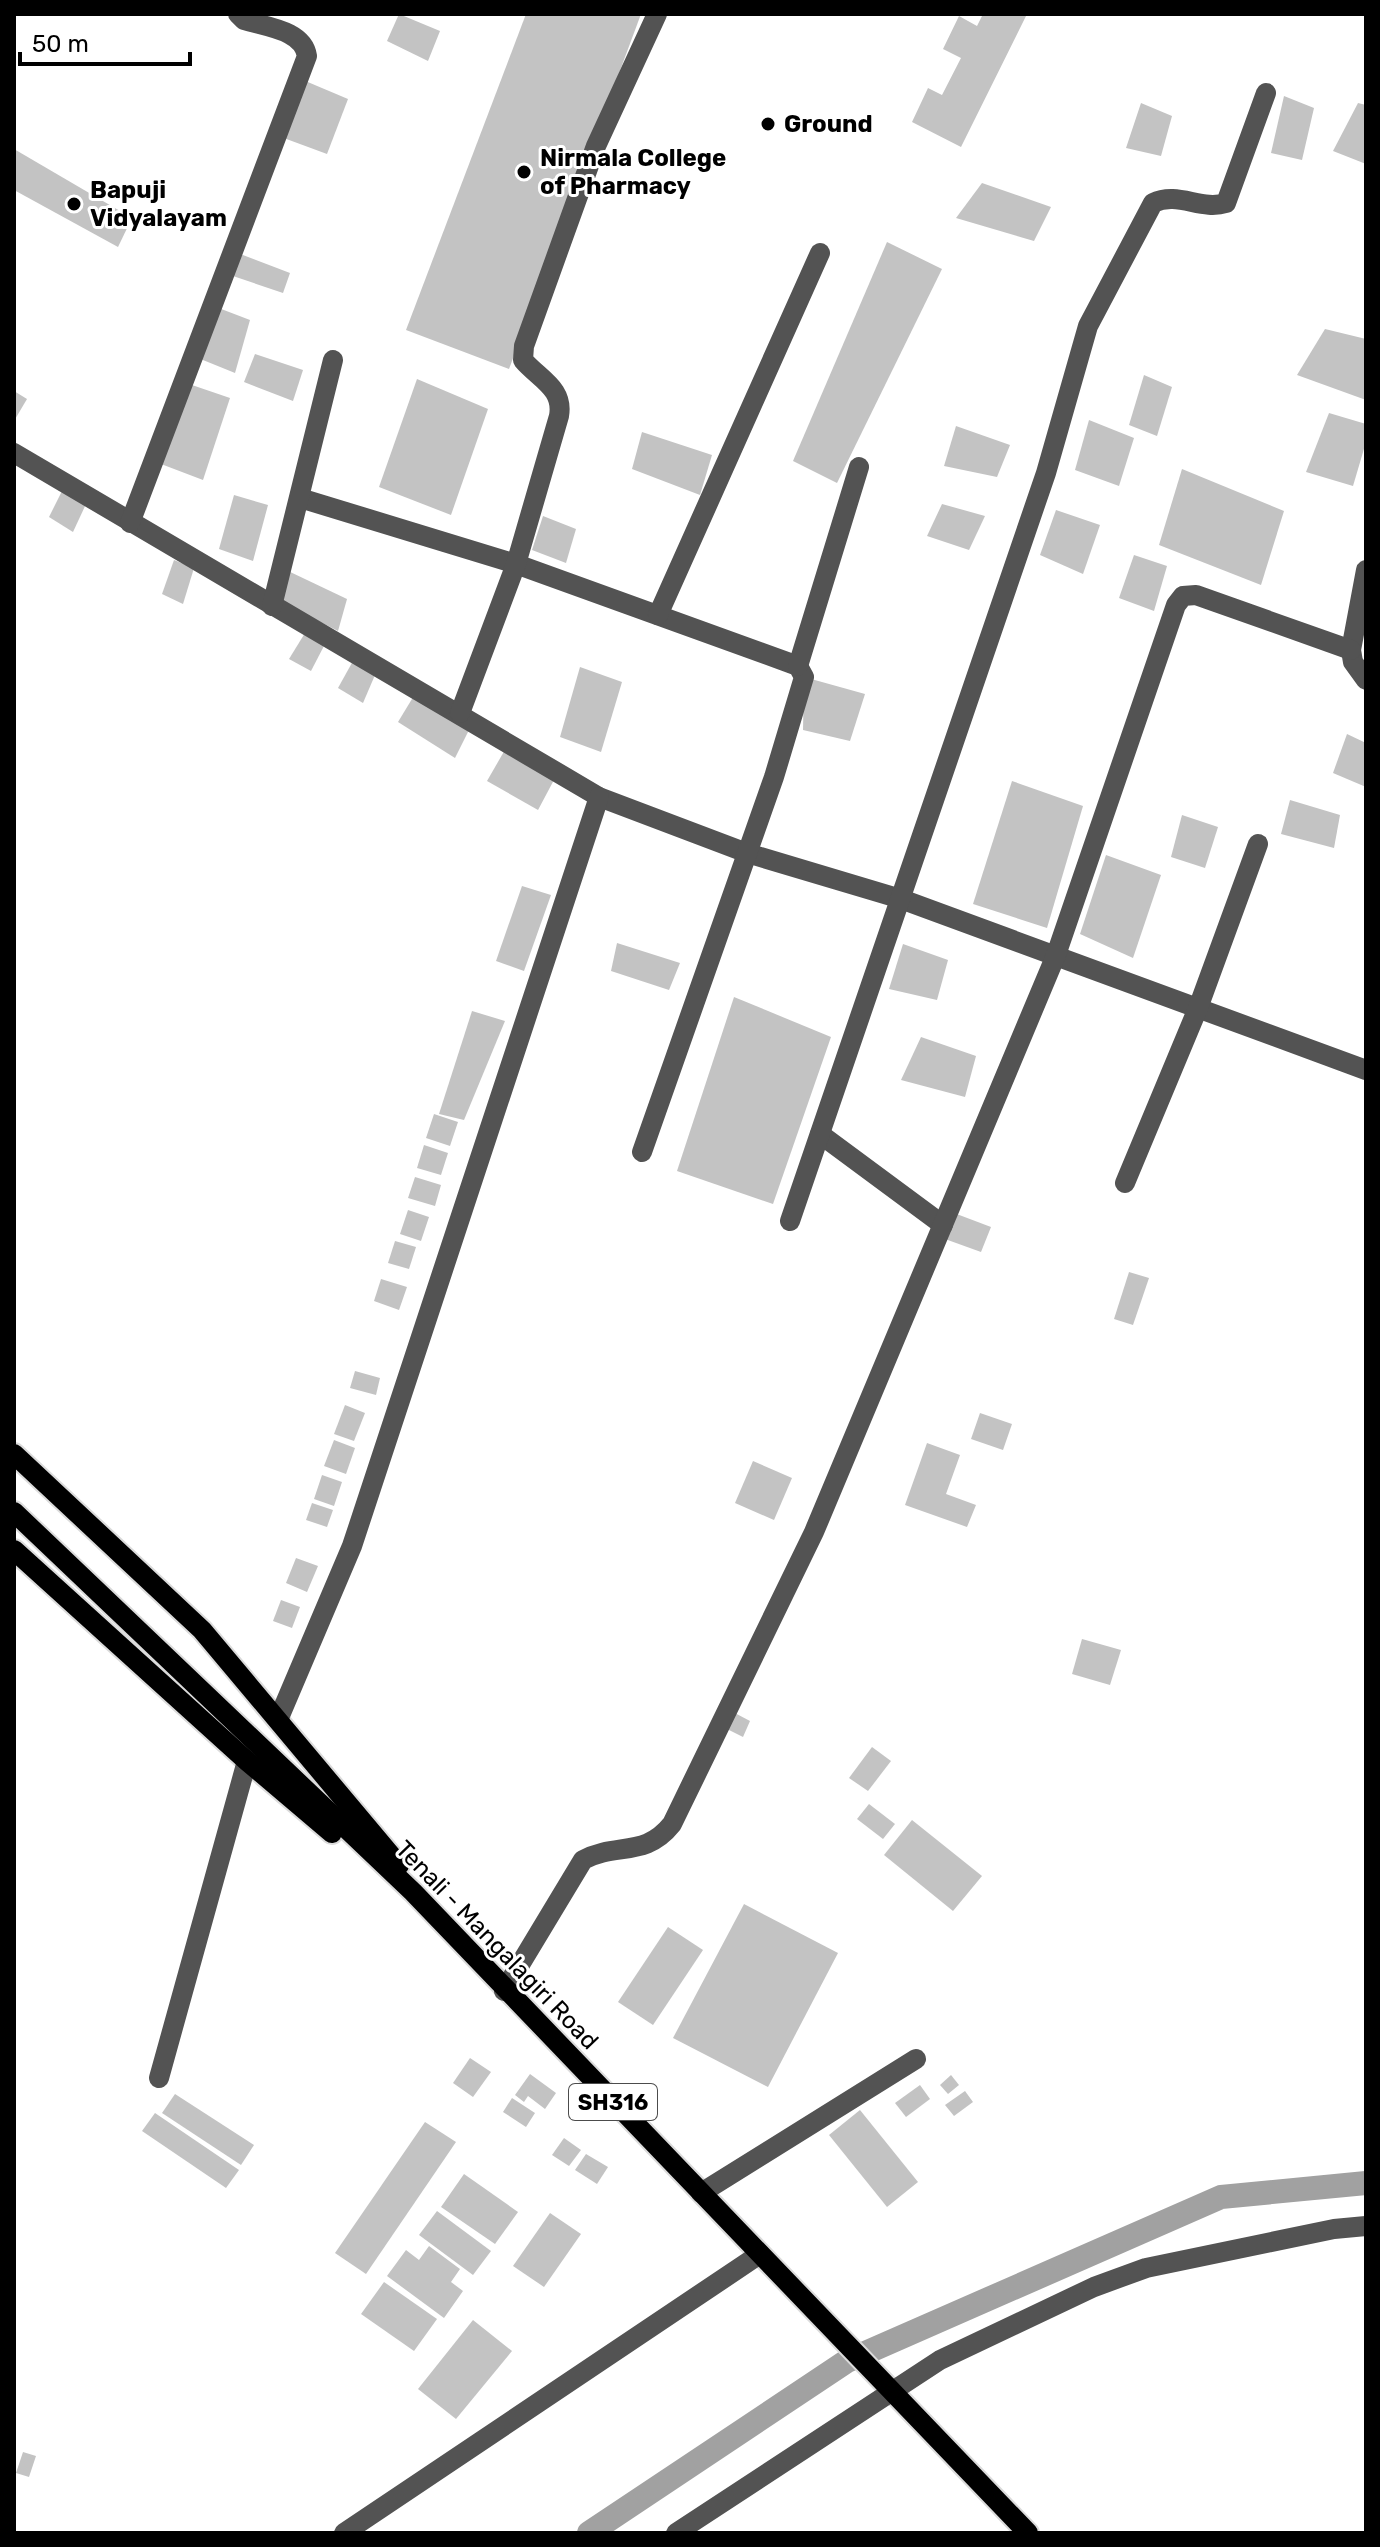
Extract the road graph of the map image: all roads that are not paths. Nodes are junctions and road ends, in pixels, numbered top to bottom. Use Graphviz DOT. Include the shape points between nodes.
graph roads {
  1 [pos="238,14"];
  2 [pos="657,14"];
  3 [pos="1266,93"];
  4 [pos="820,253"];
  5 [pos="333,360"];
  6 [pos="14,453"];
  7 [pos="859,467"];
  8 [pos="300,498"];
  9 [pos="130,523"];
  10 [pos="516,564"];
  11 [pos="1366,570"];
  12 [pos="272,606"];
  13 [pos="658,615"];
  14 [pos="1351,650"];
  15 [pos="798,666"];
  16 [pos="1366,680"];
  17 [pos="460,713"];
  18 [pos="599,797"];
  19 [pos="1258,844"];
  20 [pos="747,853"];
  21 [pos="901,899"];
  22 [pos="1056,955"];
  23 [pos="1198,1008"];
  24 [pos="1366,1070"];
  25 [pos="820,1134"];
  26 [pos="642,1152"];
  27 [pos="1125,1183"];
  28 [pos="790,1221"];
  29 [pos="943,1225"];
  30 [pos="14,1454"];
  31 [pos="14,1512"];
  32 [pos="14,1550"];
  33 [pos="278,1720"];
  34 [pos="247,1761"];
  35 [pos="452,1934"];
  36 [pos="504,1991"];
  37 [pos="916,2059"];
  38 [pos="159,2078"];
  39 [pos="701,2193"];
  40 [pos="1366,2226"];
  41 [pos="760,2254"];
  42 [pos="888,2390"];
  43 [pos="344,2533"];
  44 [pos="676,2533"];
  45 [pos="1028,2533"];
  1 -- 9 [label="street" via="297,37 307,56"];
  2 -- 10 [label="street" via="596,146 524,346 523,360 561,402"];
  3 -- 21 [label="street" via="1226,203 1165,197 1153,203 1088,326 1046,473"];
  4 -- 13 [label="street"];
  5 -- 8 [label="street"];
  6 -- 9 [label="street"];
  7 -- 15 [label="street"];
  8 -- 10 [label="street"];
  8 -- 12 [label="street"];
  9 -- 12 [label="street"];
  10 -- 13 [label="street"];
  10 -- 17 [label="street"];
  11 -- 14 [label="street"];
  12 -- 17 [label="street"];
  13 -- 15 [label="street"];
  14 -- 16 [label="street"];
  14 -- 22 [label="street" via="1196,595 1183,596"];
  15 -- 20 [label="street" via="804,677"];
  17 -- 18 [label="street"];
  18 -- 20 [label="street"];
  18 -- 33 [label="street" via="352,1546"];
  19 -- 23 [label="street"];
  20 -- 21 [label="street"];
  20 -- 26 [label="street"];
  21 -- 22 [label="street"];
  21 -- 25 [label="street"];
  22 -- 23 [label="street"];
  22 -- 29 [label="street"];
  23 -- 24 [label="street"];
  23 -- 27 [label="street"];
  25 -- 28 [label="street"];
  25 -- 29 [label="street"];
  29 -- 36 [label="street" via="814,1532 672,1824 640,1848 596,1853 583,1860"];
  30 -- 33 [label="main road" via="202,1630"];
  31 -- 35 [label="main road, Tenali - Mangalagiri Road / SH316"];
  32 -- 34 [label="main road"];
  33 -- 35 [label="main road"];
  34 -- 35 [label="main road"];
  34 -- 38 [label="street"];
  35 -- 36 [label="main road, Tenali - Mangalagiri Road / SH316"];
  36 -- 39 [label="main road, Tenali - Mangalagiri Road / SH316"];
  37 -- 39 [label="street"];
  39 -- 41 [label="main road, Tenali - Mangalagiri Road / SH316"];
  40 -- 42 [label="street" via="1115,2277"];
  41 -- 42 [label="main road, Tenali - Mangalagiri Road / SH316"];
  41 -- 43 [label="street"];
  42 -- 44 [label="street"];
  42 -- 45 [label="main road, Tenali - Mangalagiri Road / SH316"];
}
